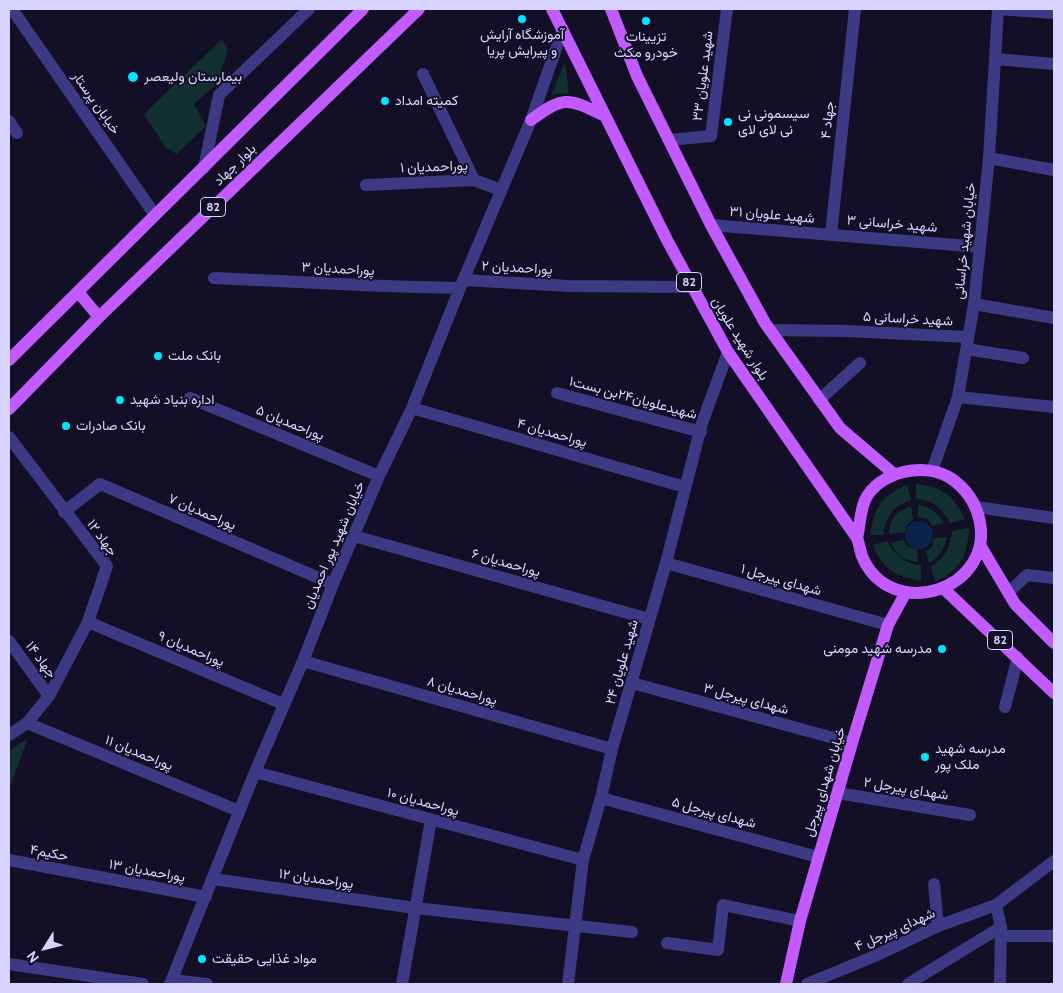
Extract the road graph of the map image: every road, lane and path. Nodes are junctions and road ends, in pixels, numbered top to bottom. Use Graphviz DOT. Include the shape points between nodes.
graph roads {
  1 [pos="12,9"];
  2 [pos="309,9"];
  3 [pos="363,9"];
  4 [pos="419,9"];
  5 [pos="552,9"];
  6 [pos="610,9"];
  7 [pos="727,9"];
  8 [pos="855,9"];
  9 [pos="998,9"];
  10 [pos="1054,13"];
  11 [pos="563,30"];
  12 [pos="994,59"];
  13 [pos="1054,64"];
  14 [pos="423,74"];
  15 [pos="605,116"];
  16 [pos="531,120"];
  17 [pos="9,121"];
  18 [pos="17,133"];
  19 [pos="669,140"];
  20 [pos="989,158"];
  21 [pos="204,168"];
  22 [pos="1054,170"];
  23 [pos="474,180"];
  24 [pos="366,185"];
  25 [pos="501,190"];
  26 [pos="155,214"];
  27 [pos="711,225"];
  28 [pos="831,234"];
  29 [pos="980,247"];
  30 [pos="214,278"];
  31 [pos="462,284"];
  32 [pos="691,287"];
  33 [pos="78,292"];
  34 [pos="974,304"];
  35 [pos="99,317"];
  36 [pos="1054,318"];
  37 [pos="770,330"];
  38 [pos="967,343"];
  39 [pos="728,352"];
  40 [pos="1023,358"];
  41 [pos="9,360"];
  42 [pos="860,363"];
  43 [pos="557,393"];
  44 [pos="958,397"];
  45 [pos="190,398"];
  46 [pos="819,400"];
  47 [pos="1054,407"];
  48 [pos="412,408"];
  49 [pos="9,409"];
  50 [pos="701,432"];
  51 [pos="9,437"];
  52 [pos="932,471"];
  53 [pos="894,474"];
  54 [pos="379,476"];
  55 [pos="685,487"];
  56 [pos="976,507"];
  57 [pos="64,512"];
  58 [pos="1054,518"];
  59 [pos="354,536"];
  60 [pos="857,538"];
  61 [pos="980,545"];
  62 [pos="666,563"];
  63 [pos="1054,578"];
  64 [pos="333,584"];
  65 [pos="944,589"];
  66 [pos="906,592"];
  67 [pos="1008,593"];
  68 [pos="649,620"];
  69 [pos="88,622"];
  70 [pos="888,625"];
  71 [pos="9,641"];
  72 [pos="1054,643"];
  73 [pos="1018,657"];
  74 [pos="303,661"];
  75 [pos="632,683"];
  76 [pos="1054,693"];
  77 [pos="49,696"];
  78 [pos="283,704"];
  79 [pos="1005,707"];
  80 [pos="27,723"];
  81 [pos="9,735"];
  82 [pos="852,743"];
  83 [pos="612,750"];
  84 [pos="255,772"];
  85 [pos="838,793"];
  86 [pos="601,798"];
  87 [pos="239,811"];
  88 [pos="970,815"];
  89 [pos="431,820"];
  90 [pos="818,857"];
  91 [pos="9,860"];
  92 [pos="583,860"];
  93 [pos="1054,861"];
  94 [pos="83,875"];
  95 [pos="213,880"];
  96 [pos="934,884"];
  97 [pos="206,897"];
  98 [pos="996,905"];
  99 [pos="415,908"];
  100 [pos="800,921"];
  101 [pos="574,924"];
  102 [pos="938,926"];
  103 [pos="632,932"];
  104 [pos="1000,932"];
  105 [pos="1054,936"];
  106 [pos="667,943"];
  107 [pos="9,964"];
  108 [pos="171,982"];
  109 [pos="143,984"];
  110 [pos="207,984"];
  111 [pos="402,984"];
  112 [pos="568,984"];
  113 [pos="786,984"];
  114 [pos="808,984"];
  115 [pos="908,984"];
  116 [pos="1000,984"];
  1 -- 26 [label="street, خیابان پرستار"];
  2 -- 21 [label="street" via="219,95"];
  3 -- 21 [label="main road, بلوار جهاد / 82"];
  4 -- 35 [label="main road, بلوار جهاد / 82"];
  5 -- 11 [label="main road, بلوار شهید علویان / 82"];
  6 -- 19 [label="main road" via="637,76"];
  7 -- 19 [label="street, شهید علویان ۳۳" via="711,136"];
  8 -- 28 [label="street, جهاد ۴"];
  9 -- 10 [label="street"];
  9 -- 12 [label="street, خیابان شهید خراسانی"];
  11 -- 15 [label="main road, بلوار شهید علویان / 82"];
  11 -- 16 [label="street, خیابان شهید پور احمدیان"];
  12 -- 13 [label="street"];
  12 -- 20 [label="street, خیابان شهید خراسانی"];
  14 -- 23 [label="street"];
  15 -- 16 [label="main road" via="577,102 559,102"];
  15 -- 32 [label="main road, بلوار شهید علویان / 82"];
  16 -- 25 [label="street, خیابان شهید پور احمدیان"];
  17 -- 18 [label="street"];
  19 -- 27 [label="main road"];
  20 -- 22 [label="street"];
  20 -- 29 [label="street, خیابان شهید خراسانی"];
  21 -- 26 [label="main road, بلوار جهاد / 82"];
  23 -- 24 [label="street, پوراحمدیان ۱"];
  23 -- 25 [label="street, پوراحمدیان ۱"];
  25 -- 31 [label="street, خیابان شهید پور احمدیان"];
  26 -- 33 [label="main road, بلوار جهاد / 82"];
  27 -- 28 [label="street, شهید علویان ۳۱"];
  27 -- 37 [label="main road"];
  28 -- 29 [label="street, شهید خراسانی ۳"];
  29 -- 34 [label="street, خیابان شهید خراسانی"];
  30 -- 31 [label="street, پوراحمدیان ۳" via="384,286"];
  31 -- 32 [label="street, پوراحمدیان ۲"];
  31 -- 48 [label="street, خیابان شهید پور احمدیان"];
  32 -- 39 [label="main road, بلوار شهید علویان / 82"];
  33 -- 35 [label="main road"];
  33 -- 41 [label="main road, بلوار جهاد / 82"];
  34 -- 36 [label="street"];
  34 -- 38 [label="street, خیابان شهید خراسانی"];
  35 -- 49 [label="main road, بلوار جهاد / 82"];
  37 -- 38 [label="street, شهید خراسانی ۵" via="847,331"];
  37 -- 46 [label="main road"];
  38 -- 40 [label="street, شهید خراسانی ۵"];
  38 -- 44 [label="street, خیابان شهید خراسانی"];
  39 -- 50 [label="street, شهید علویان ۲۴"];
  39 -- 60 [label="main road, بلوار شهید علویان / 82"];
  42 -- 46 [label="street"];
  43 -- 50 [label="street, شهیدعلویان۲۴بن بست۱"];
  44 -- 47 [label="street"];
  44 -- 52 [label="street, خیابان شهید خراسانی"];
  45 -- 54 [label="street, پوراحمدیان ۵"];
  46 -- 53 [label="main road" via="840,428"];
  48 -- 54 [label="street, خیابان شهید پور احمدیان"];
  48 -- 55 [label="street, پوراحمدیان ۴"];
  50 -- 55 [label="street, شهید علویان ۲۴"];
  51 -- 57 [label="street, جهاد ۱۲"];
  52 -- 53 [label="main road, 82"];
  52 -- 56 [label="main road, 82" via="950,478 965,490"];
  53 -- 60 [label="main road, 82" via="865,500"];
  54 -- 59 [label="street, خیابان شهید پور احمدیان"];
  55 -- 62 [label="street, شهید علویان ۲۴"];
  56 -- 58 [label="street"];
  56 -- 61 [label="main road, 82" via="981,526"];
  57 -- 64 [label="street, پوراحمدیان ۷" via="100,484"];
  57 -- 69 [label="street, جهاد ۱۲" via="106,566"];
  59 -- 64 [label="street, خیابان شهید پور احمدیان"];
  59 -- 68 [label="street, پوراحمدیان ۶"];
  60 -- 66 [label="main road, 82" via="862,556 873,573 888,585"];
  61 -- 65 [label="main road, 82" via="967,571"];
  61 -- 67 [label="main road, 82"];
  62 -- 68 [label="street, شهید علویان ۲۴"];
  62 -- 70 [label="street, شهدای ‍‍‍‍‍‍پیرجل ۱"];
  63 -- 67 [label="street" via="1027,575"];
  64 -- 74 [label="street, خیابان شهید پور احمدیان"];
  65 -- 66 [label="main road, 82" via="925,594"];
  65 -- 73 [label="main road, 82"];
  66 -- 70 [label="main road, خیابان شهدای پیرجل"];
  67 -- 72 [label="main road, 82"];
  68 -- 75 [label="street, شهید علویان ۲۴"];
  69 -- 77 [label="street, جهاد ۱۲"];
  69 -- 78 [label="street, پوراحمدیان ۹"];
  70 -- 82 [label="main road, خیابان شهدای پیرجل"];
  71 -- 77 [label="street, جهاد ۱۴"];
  73 -- 76 [label="main road, 82"];
  73 -- 79 [label="street"];
  74 -- 78 [label="street, خیابان شهید پور احمدیان"];
  74 -- 83 [label="street, پوراحمدیان ۸"];
  75 -- 82 [label="street, شهدای پیرجل ۳"];
  75 -- 83 [label="street, شهید علویان ۲۴"];
  77 -- 80 [label="street, جهاد ۱۲"];
  78 -- 84 [label="street, خیابان شهید پور احمدیان"];
  80 -- 81 [label="street, جهاد ۱۲"];
  80 -- 87 [label="street, پوراحمدیان ۱۱"];
  82 -- 85 [label="main road, خیابان شهدای پیرجل"];
  83 -- 86 [label="street, شهید علویان ۲۴"];
  84 -- 87 [label="street, خیابان شهید پور احمدیان"];
  84 -- 89 [label="street, پوراحمدیان ۱۰"];
  85 -- 88 [label="street, شهدای پیرجل ۲"];
  85 -- 90 [label="main road, خیابان شهدای پیرجل"];
  86 -- 90 [label="street, شهدای پیرجل ۵"];
  86 -- 92 [label="street, شهید علویان ۲۴"];
  87 -- 95 [label="street, خیابان شهید پور احمدیان"];
  89 -- 92 [label="street, پوراحمدیان ۱۰"];
  89 -- 99 [label="street"];
  90 -- 100 [label="main road, خیابان شهدای پیرجل"];
  91 -- 94 [label="street, حکیم۴"];
  92 -- 101 [label="street, شهید علویان ۲۴"];
  93 -- 98 [label="street, شهدای پیرجل ۴"];
  94 -- 97 [label="street, پوراحمدیان ۱۳"];
  95 -- 97 [label="street, خیابان شهید پور احمدیان"];
  95 -- 99 [label="street, پوراحمدیان ۱۲"];
  96 -- 102 [label="street"];
  97 -- 108 [label="street, خیابان شهید پور احمدیان"];
  98 -- 102 [label="street, شهدای پیرجل ۴"];
  98 -- 104 [label="street"];
  99 -- 101 [label="street, پوراحمدیان ۱۲"];
  99 -- 111 [label="street"];
  100 -- 106 [label="street" via="723,905 718,950"];
  100 -- 113 [label="main road, خیابان شهدای پیرجل"];
  101 -- 103 [label="street, پوراحمدیان ۱۲"];
  101 -- 112 [label="street, شهید علویان ۲۴"];
  102 -- 114 [label="street, شهدای پیرجل ۴"];
  104 -- 105 [label="street"];
  104 -- 115 [label="street"];
  104 -- 116 [label="street"];
  107 -- 109 [label="street"];
  108 -- 110 [label="street"];
}
